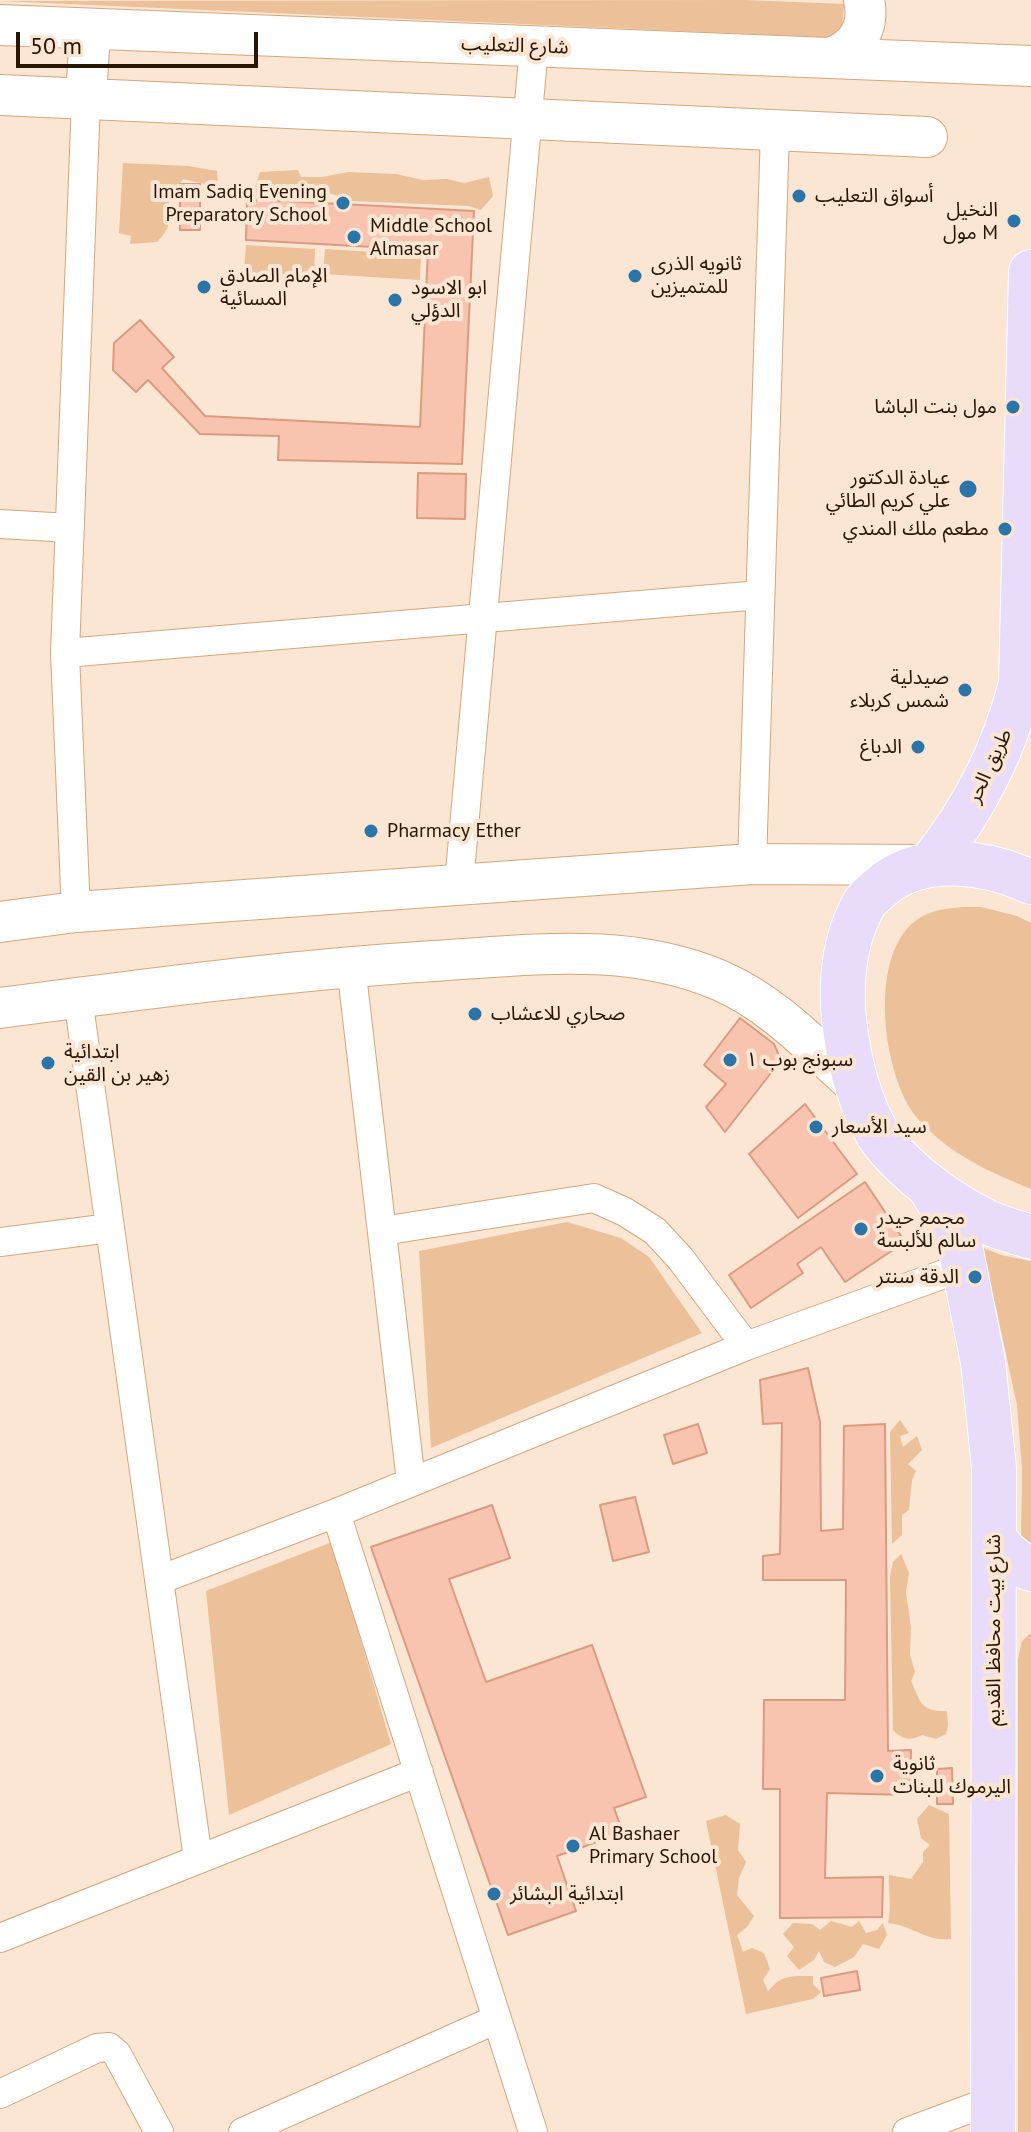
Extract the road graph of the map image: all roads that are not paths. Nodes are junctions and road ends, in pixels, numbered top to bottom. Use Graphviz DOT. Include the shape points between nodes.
graph roads {
  1 [pos="864,0"];
  2 [pos="0,25"];
  3 [pos="90,29"];
  4 [pos="534,47"];
  5 [pos="830,58"];
  6 [pos="1031,66"];
  7 [pos="0,95"];
  8 [pos="86,99"];
  9 [pos="527,119"];
  10 [pos="775,130"];
  11 [pos="927,137"];
  12 [pos="1031,272"];
  13 [pos="0,524"];
  14 [pos="70,528"];
  15 [pos="760,595"];
  16 [pos="483,618"];
  17 [pos="65,653"];
  18 [pos="1026,694"];
  19 [pos="752,864"];
  20 [pos="930,865"];
  21 [pos="1031,882"];
  22 [pos="459,883"];
  23 [pos="76,912"];
  24 [pos="0,922"];
  25 [pos="351,966"];
  26 [pos="78,998"];
  27 [pos="0,1008"];
  28 [pos="855,1084"];
  29 [pos="929,1186"];
  30 [pos="110,1228"];
  31 [pos="382,1231"];
  32 [pos="1031,1237"];
  33 [pos="0,1242"];
  34 [pos="963,1267"];
  35 [pos="746,1346"];
  36 [pos="411,1482"];
  37 [pos="336,1513"];
  38 [pos="994,1538"];
  39 [pos="1031,1569"];
  40 [pos="159,1580"];
  41 [pos="1031,1618"];
  42 [pos="996,1650"];
  43 [pos="419,1772"];
  44 [pos="198,1859"];
  45 [pos="0,1938"];
  46 [pos="497,2019"];
  47 [pos="0,2094"];
  48 [pos="993,2116"];
  49 [pos="159,2132"];
  50 [pos="243,2132"];
  51 [pos="533,2132"];
  52 [pos="907,2132"];
  1 -- 5 [label="street" via="866,19 857,41"];
  2 -- 3 [label="street, شارع التعليب"];
  3 -- 4 [label="street, شارع التعليب"];
  3 -- 8 [label="street"];
  4 -- 5 [label="street, شارع التعليب"];
  4 -- 9 [label="street"];
  5 -- 6 [label="street, شارع التعليب"];
  7 -- 8 [label="street"];
  8 -- 9 [label="street"];
  8 -- 14 [label="street"];
  9 -- 10 [label="street"];
  9 -- 16 [label="street"];
  10 -- 11 [label="street"];
  10 -- 15 [label="street"];
  12 -- 18 [label="main road, طريق الحر"];
  13 -- 14 [label="street"];
  14 -- 17 [label="street"];
  15 -- 16 [label="street"];
  15 -- 19 [label="street"];
  16 -- 17 [label="street"];
  16 -- 22 [label="street"];
  17 -- 23 [label="street"];
  18 -- 20 [label="main road, طريق الحر" via="986,781"];
  19 -- 20 [label="street"];
  19 -- 22 [label="street"];
  20 -- 21 [label="main road" via="971,864"];
  20 -- 28 [label="main road" via="896,874 865,901 853,931 845,960 842,1021"];
  22 -- 23 [label="street"];
  23 -- 24 [label="street"];
  25 -- 26 [label="street"];
  25 -- 28 [label="street" via="582,951 671,964 722,981 752,999"];
  25 -- 31 [label="street"];
  26 -- 27 [label="street"];
  26 -- 30 [label="street"];
  28 -- 29 [label="main road" via="883,1142"];
  29 -- 32 [label="main road" via="986,1221"];
  29 -- 34 [label="main road, شارع بيت محافظ القديم" via="951,1222"];
  30 -- 33 [label="street"];
  30 -- 40 [label="street"];
  31 -- 35 [label="street" via="594,1198 655,1231"];
  31 -- 36 [label="street"];
  34 -- 35 [label="street"];
  34 -- 38 [label="main road, شارع بيت محافظ القديم" via="989,1410"];
  35 -- 36 [label="street"];
  36 -- 37 [label="street"];
  37 -- 40 [label="street"];
  37 -- 43 [label="street"];
  38 -- 39 [label="main road" via="1005,1553"];
  38 -- 42 [label="main road, شارع بيت محافظ القديم"];
  40 -- 44 [label="street"];
  41 -- 42 [label="main road" via="1005,1635"];
  42 -- 48 [label="main road, شارع بيت محافظ القديم"];
  43 -- 44 [label="street"];
  43 -- 46 [label="street"];
  44 -- 45 [label="street"];
  46 -- 50 [label="street"];
  46 -- 51 [label="street"];
  47 -- 49 [label="street" via="109,2047"];
  48 -- 52 [label="street"];
}
